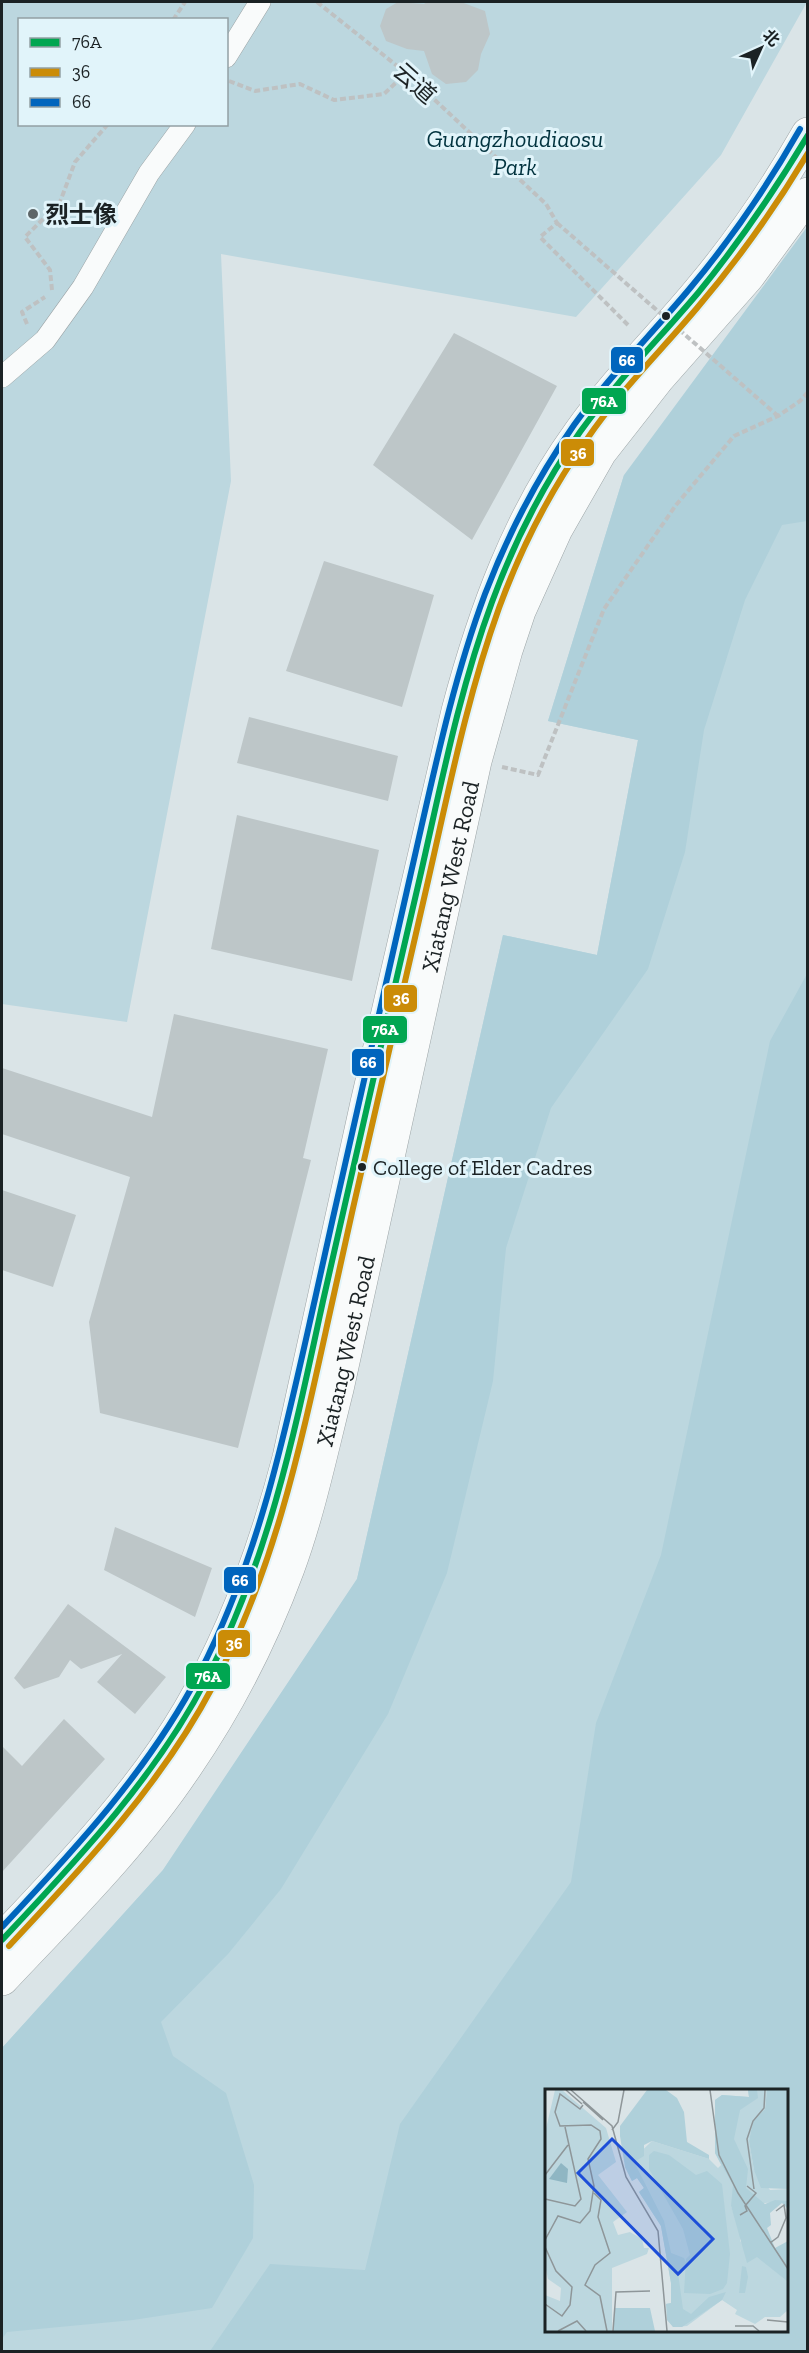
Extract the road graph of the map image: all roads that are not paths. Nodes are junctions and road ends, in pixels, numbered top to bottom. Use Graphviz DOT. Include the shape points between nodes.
graph roads {
  1 [pos="260,2"];
  2 [pos="228,54"];
  3 [pos="184,126"];
  4 [pos="807,135"];
  5 [pos="807,194"];
  6 [pos="2,377"];
  7 [pos="2,1940"];
  8 [pos="2,1979"];
  1 -- 2 [label="street"];
  3 -- 6 [label="street" via="150,173 83,287 45,340"];
  4 -- 7 [label="highway, Xiatang West Road" via="733,249 578,434 519,537 487,612 456,723 289,1458 243,1601 189,1711 146,1775 71,1866"];
  5 -- 8 [label="highway, Xiatang West Road" via="748,276 600,452 537,568 519,611 475,761 319,1461 288,1567 250,1657 186,1767 133,1835"];
}
